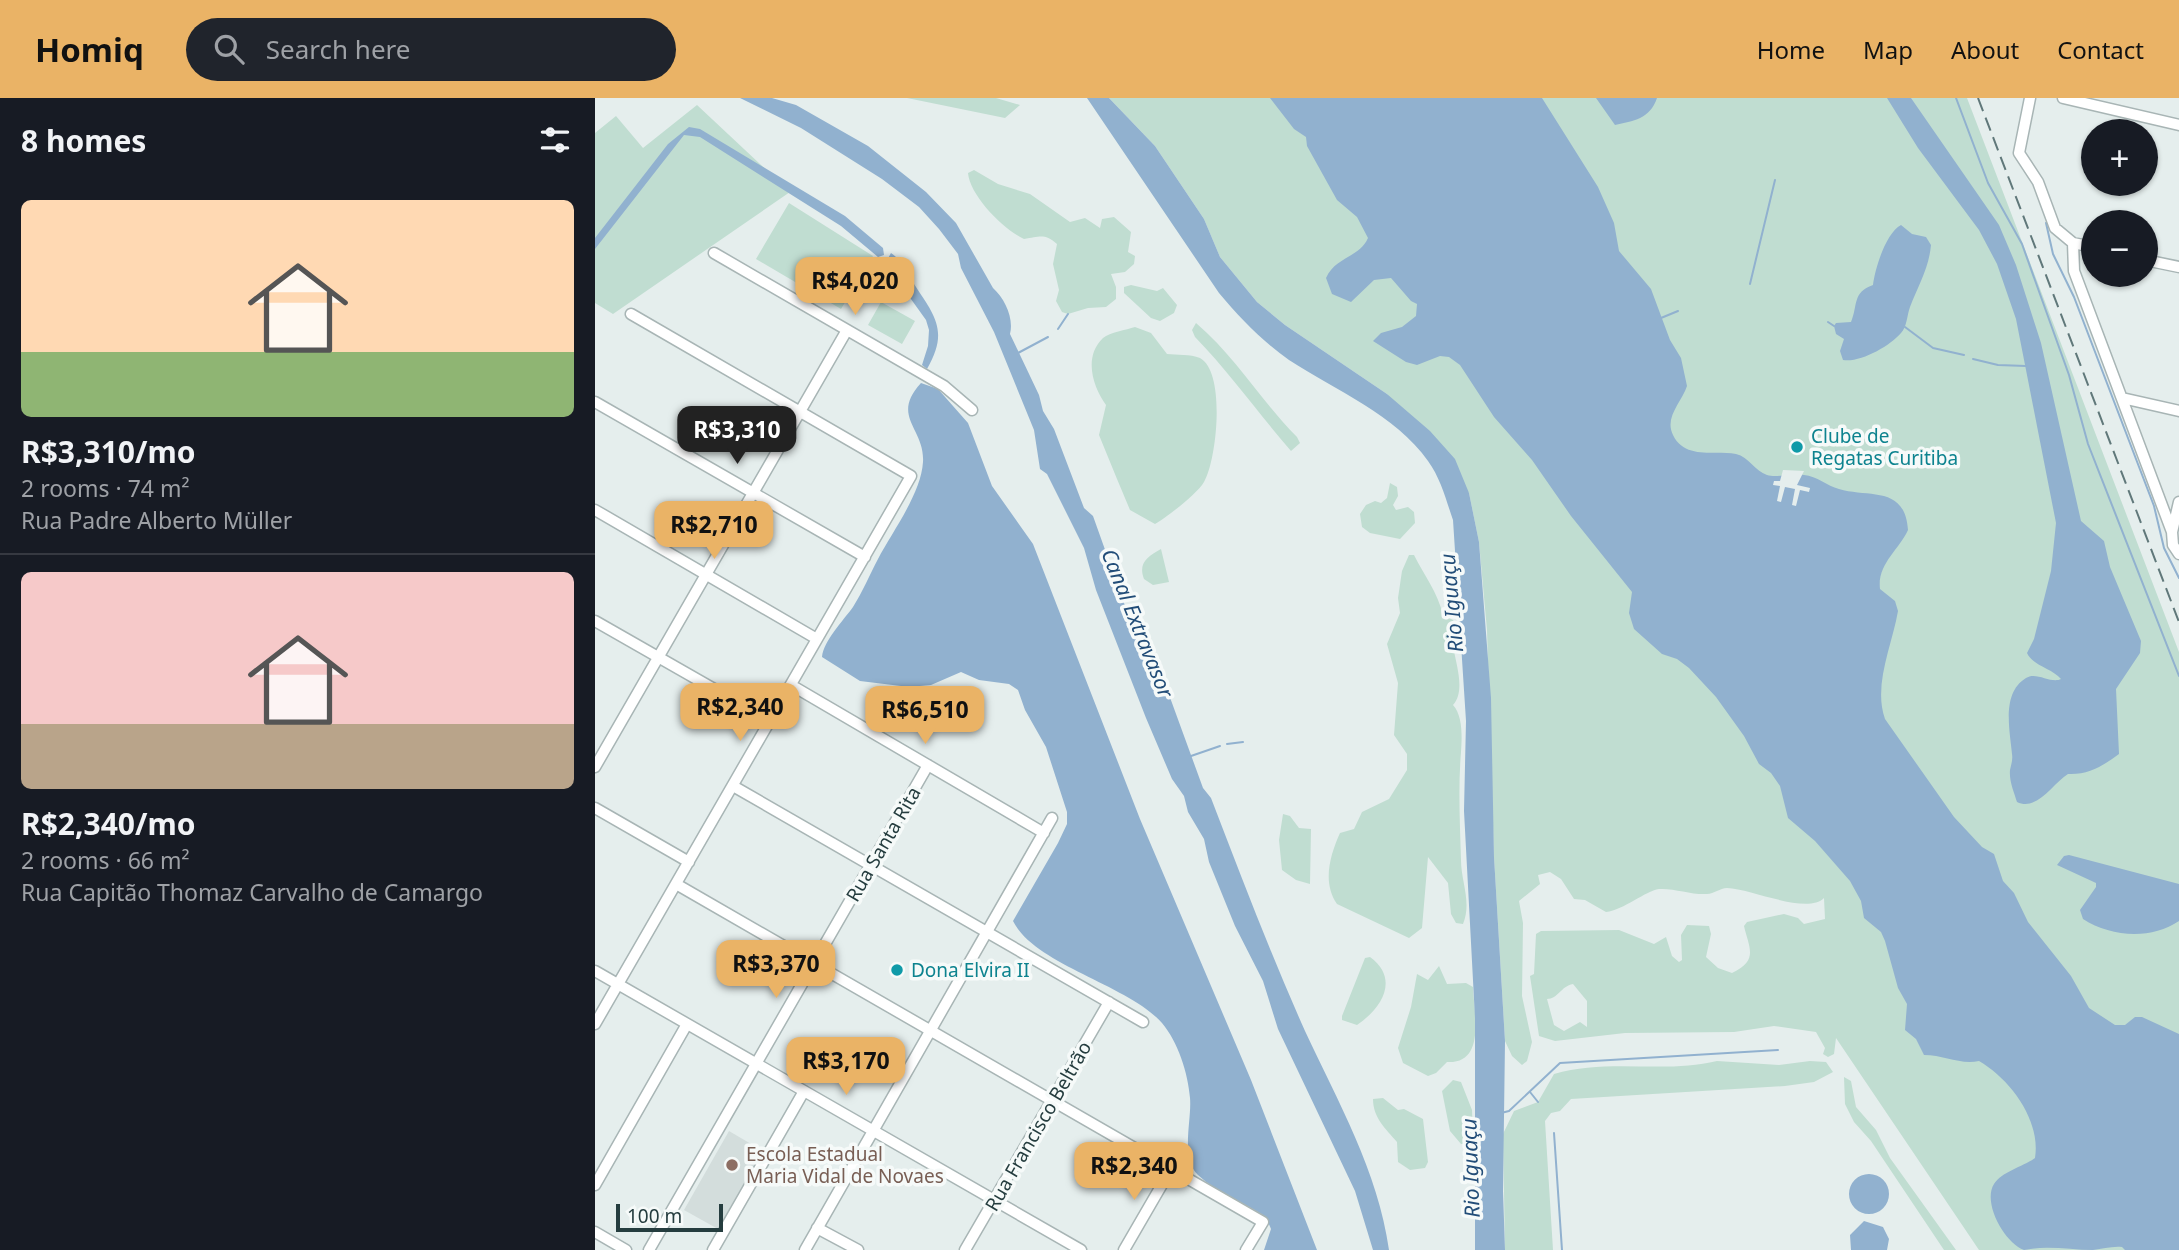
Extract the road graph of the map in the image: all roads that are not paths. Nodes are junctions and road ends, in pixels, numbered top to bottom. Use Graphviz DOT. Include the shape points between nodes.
graph roads {
  1 [pos="2031,98"];
  2 [pos="2063,98"];
  3 [pos="2179,125"];
  4 [pos="2073,243"];
  5 [pos="2081,245"];
  6 [pos="714,253"];
  7 [pos="2158,263"];
  8 [pos="2179,267"];
  9 [pos="631,314"];
  10 [pos="847,330"];
  11 [pos="2122,398"];
  12 [pos="595,402"];
  13 [pos="972,410"];
  14 [pos="2179,411"];
  15 [pos="799,412"];
  16 [pos="753,493"];
  17 [pos="2179,502"];
  18 [pos="595,510"];
  19 [pos="2172,532"];
  20 [pos="2179,554"];
  21 [pos="865,557"];
  22 [pos="706,574"];
  23 [pos="595,621"];
  24 [pos="817,639"];
  25 [pos="658,657"];
  26 [pos="791,685"];
  27 [pos="770,720"];
  28 [pos="928,765"];
  29 [pos="595,767"];
  30 [pos="733,786"];
  31 [pos="595,808"];
  32 [pos="1052,818"];
  33 [pos="1044,833"];
  34 [pos="689,862"];
  35 [pos="871,865"];
  36 [pos="676,884"];
  37 [pos="987,932"];
  38 [pos="814,964"];
  39 [pos="595,971"];
  40 [pos="618,984"];
  41 [pos="1109,1003"];
  42 [pos="1143,1022"];
  43 [pos="595,1024"];
  44 [pos="687,1024"];
  45 [pos="930,1031"];
  46 [pos="757,1064"];
  47 [pos="804,1091"];
  48 [pos="1052,1101"];
  49 [pos="873,1131"];
  50 [pos="1171,1169"];
  51 [pos="595,1185"];
  52 [pos="995,1201"];
  53 [pos="817,1228"];
  54 [pos="595,1232"];
  55 [pos="627,1250"];
  56 [pos="649,1250"];
  57 [pos="713,1250"];
  58 [pos="805,1250"];
  59 [pos="858,1250"];
  60 [pos="965,1250"];
  61 [pos="1081,1250"];
  62 [pos="1124,1250"];
  63 [pos="1246,1250"];
  1 -- 4 [label="street" via="2018,151 2038,182 2055,228"];
  2 -- 3 [label="street"];
  4 -- 5 [label="street"];
  4 -- 11 [label="street" via="2074,271"];
  6 -- 10 [label="street"];
  7 -- 8 [label="street"];
  9 -- 15 [label="street"];
  10 -- 13 [label="street" via="954,392"];
  10 -- 15 [label="street"];
  11 -- 14 [label="street"];
  11 -- 19 [label="street"];
  12 -- 16 [label="street"];
  15 -- 16 [label="street"];
  15 -- 21 [label="street" via="911,476"];
  16 -- 21 [label="street"];
  16 -- 22 [label="street"];
  17 -- 19 [label="street"];
  18 -- 22 [label="street"];
  19 -- 20 [label="street" via="2172,545"];
  21 -- 24 [label="street"];
  22 -- 24 [label="street"];
  22 -- 25 [label="street"];
  23 -- 25 [label="street"];
  24 -- 26 [label="street"];
  25 -- 27 [label="street"];
  25 -- 29 [label="street"];
  26 -- 27 [label="street"];
  26 -- 28 [label="street"];
  27 -- 30 [label="street"];
  28 -- 33 [label="street"];
  28 -- 35 [label="street, Rua Santa Rita"];
  30 -- 34 [label="street"];
  30 -- 35 [label="street"];
  31 -- 34 [label="street"];
  32 -- 33 [label="street"];
  33 -- 37 [label="street"];
  34 -- 36 [label="street"];
  35 -- 37 [label="street"];
  35 -- 38 [label="street, Rua Santa Rita"];
  36 -- 38 [label="street"];
  36 -- 40 [label="street"];
  37 -- 41 [label="street"];
  37 -- 45 [label="street"];
  38 -- 45 [label="street"];
  38 -- 46 [label="street, Rua Santa Rita"];
  39 -- 40 [label="street"];
  40 -- 43 [label="street"];
  40 -- 44 [label="street"];
  41 -- 42 [label="street"];
  41 -- 48 [label="street, Rua Francisco Beltrão"];
  44 -- 46 [label="street"];
  44 -- 51 [label="street"];
  45 -- 48 [label="street"];
  45 -- 49 [label="street"];
  46 -- 47 [label="street"];
  46 -- 56 [label="street, Rua Santa Rita"];
  47 -- 49 [label="street"];
  47 -- 57 [label="street"];
  48 -- 50 [label="street"];
  48 -- 52 [label="street, Rua Francisco Beltrão"];
  49 -- 52 [label="street"];
  49 -- 53 [label="street"];
  50 -- 62 [label="street"];
  50 -- 63 [label="street" via="1262,1222"];
  52 -- 60 [label="street, Rua Francisco Beltrão"];
  52 -- 61 [label="street"];
  53 -- 58 [label="street"];
  53 -- 59 [label="street"];
  54 -- 55 [label="street"];
}
